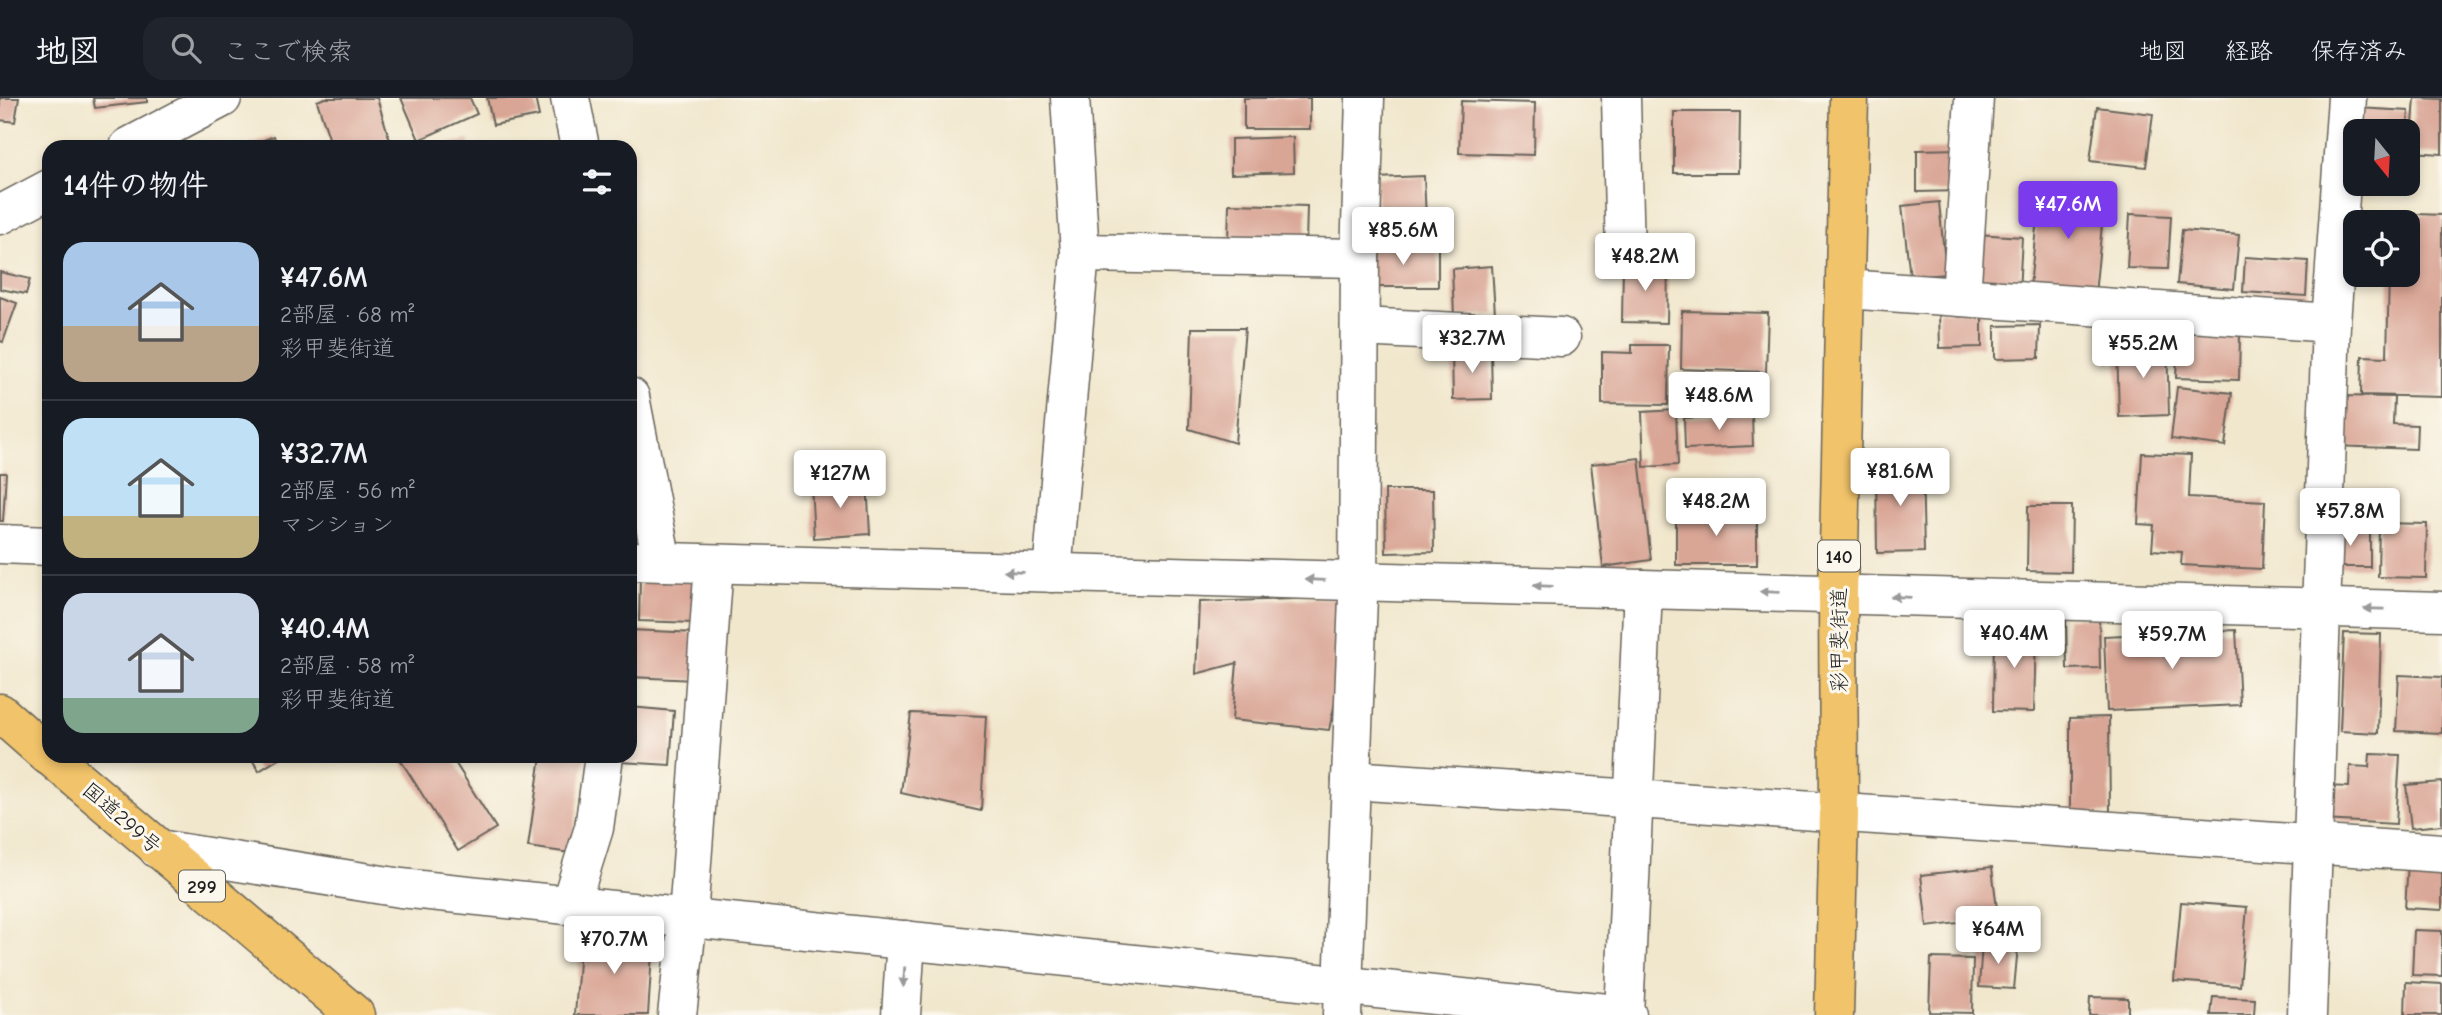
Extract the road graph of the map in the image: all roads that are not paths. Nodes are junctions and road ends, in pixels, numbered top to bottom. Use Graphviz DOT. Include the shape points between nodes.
graph roads {
  1 [pos="222,98"];
  2 [pos="570,98"];
  3 [pos="1070,98"];
  4 [pos="1365,98"];
  5 [pos="1621,98"];
  6 [pos="1849,98"];
  7 [pos="1974,98"];
  8 [pos="2347,98"];
  9 [pos="142,140"];
  10 [pos="579,140"];
  11 [pos="42,193"];
  12 [pos="0,215"];
  13 [pos="1080,253"];
  14 [pos="1625,253"];
  15 [pos="1360,258"];
  16 [pos="1845,289"];
  17 [pos="1961,297"];
  18 [pos="2331,323"];
  19 [pos="1360,327"];
  20 [pos="1561,337"];
  21 [pos="637,529"];
  22 [pos="0,544"];
  23 [pos="42,546"];
  24 [pos="714,564"];
  25 [pos="639,567"];
  26 [pos="1052,573"];
  27 [pos="1358,581"];
  28 [pos="1643,589"];
  29 [pos="1838,594"];
  30 [pos="2321,608"];
  31 [pos="2442,611"];
  32 [pos="0,713"];
  33 [pos="42,750"];
  34 [pos="57,763"];
  35 [pos="603,763"];
  36 [pos="1351,780"];
  37 [pos="1634,799"];
  38 [pos="1839,813"];
  39 [pos="2313,844"];
  40 [pos="158,849"];
  41 [pos="2442,853"];
  42 [pos="570,905"];
  43 [pos="688,917"];
  44 [pos="906,940"];
  45 [pos="1343,1000"];
  46 [pos="355,1015"];
  47 [pos="677,1015"];
  48 [pos="901,1015"];
  49 [pos="1626,1015"];
  50 [pos="1834,1015"];
  51 [pos="2307,1015"];
  1 -- 9 [label="street"];
  2 -- 10 [label="street"];
  3 -- 13 [label="street"];
  4 -- 15 [label="street"];
  5 -- 14 [label="street"];
  6 -- 16 [label="highway, 彩甲斐街道 / 140"];
  7 -- 17 [label="street"];
  8 -- 18 [label="street"];
  11 -- 12 [label="street"];
  13 -- 15 [label="street"];
  13 -- 26 [label="street"];
  15 -- 19 [label="street"];
  16 -- 17 [label="street"];
  16 -- 29 [label="highway, 彩甲斐街道 / 140"];
  17 -- 18 [label="street"];
  18 -- 30 [label="street"];
  19 -- 20 [label="street"];
  19 -- 27 [label="street"];
  21 -- 25 [label="street"];
  22 -- 23 [label="street"];
  24 -- 25 [label="street"];
  26 -- 24 [label="street, one-way"];
  24 -- 43 [label="street"];
  27 -- 26 [label="street, one-way"];
  28 -- 27 [label="street, one-way"];
  27 -- 36 [label="street"];
  29 -- 28 [label="street, one-way"];
  28 -- 37 [label="street"];
  30 -- 29 [label="street, one-way"];
  29 -- 38 [label="highway, 彩甲斐街道 / 140"];
  31 -- 30 [label="street, one-way"];
  30 -- 39 [label="street"];
  32 -- 33 [label="highway, 国道299号 / 299"];
  34 -- 40 [label="highway, 国道299号 / 299"];
  35 -- 42 [label="street" via="594,828"];
  36 -- 37 [label="street"];
  36 -- 45 [label="street"];
  37 -- 38 [label="street"];
  37 -- 49 [label="street"];
  38 -- 39 [label="street"];
  38 -- 50 [label="highway, 彩甲斐街道 / 140"];
  39 -- 41 [label="street"];
  39 -- 51 [label="street"];
  40 -- 42 [label="street" via="401,888"];
  40 -- 46 [label="highway, 国道299号 / 299"];
  42 -- 43 [label="street"];
  43 -- 44 [label="street"];
  43 -- 47 [label="street"];
  44 -- 45 [label="street"];
  44 -- 48 [label="street, one-way"];
  45 -- 49 [label="street"];
}
